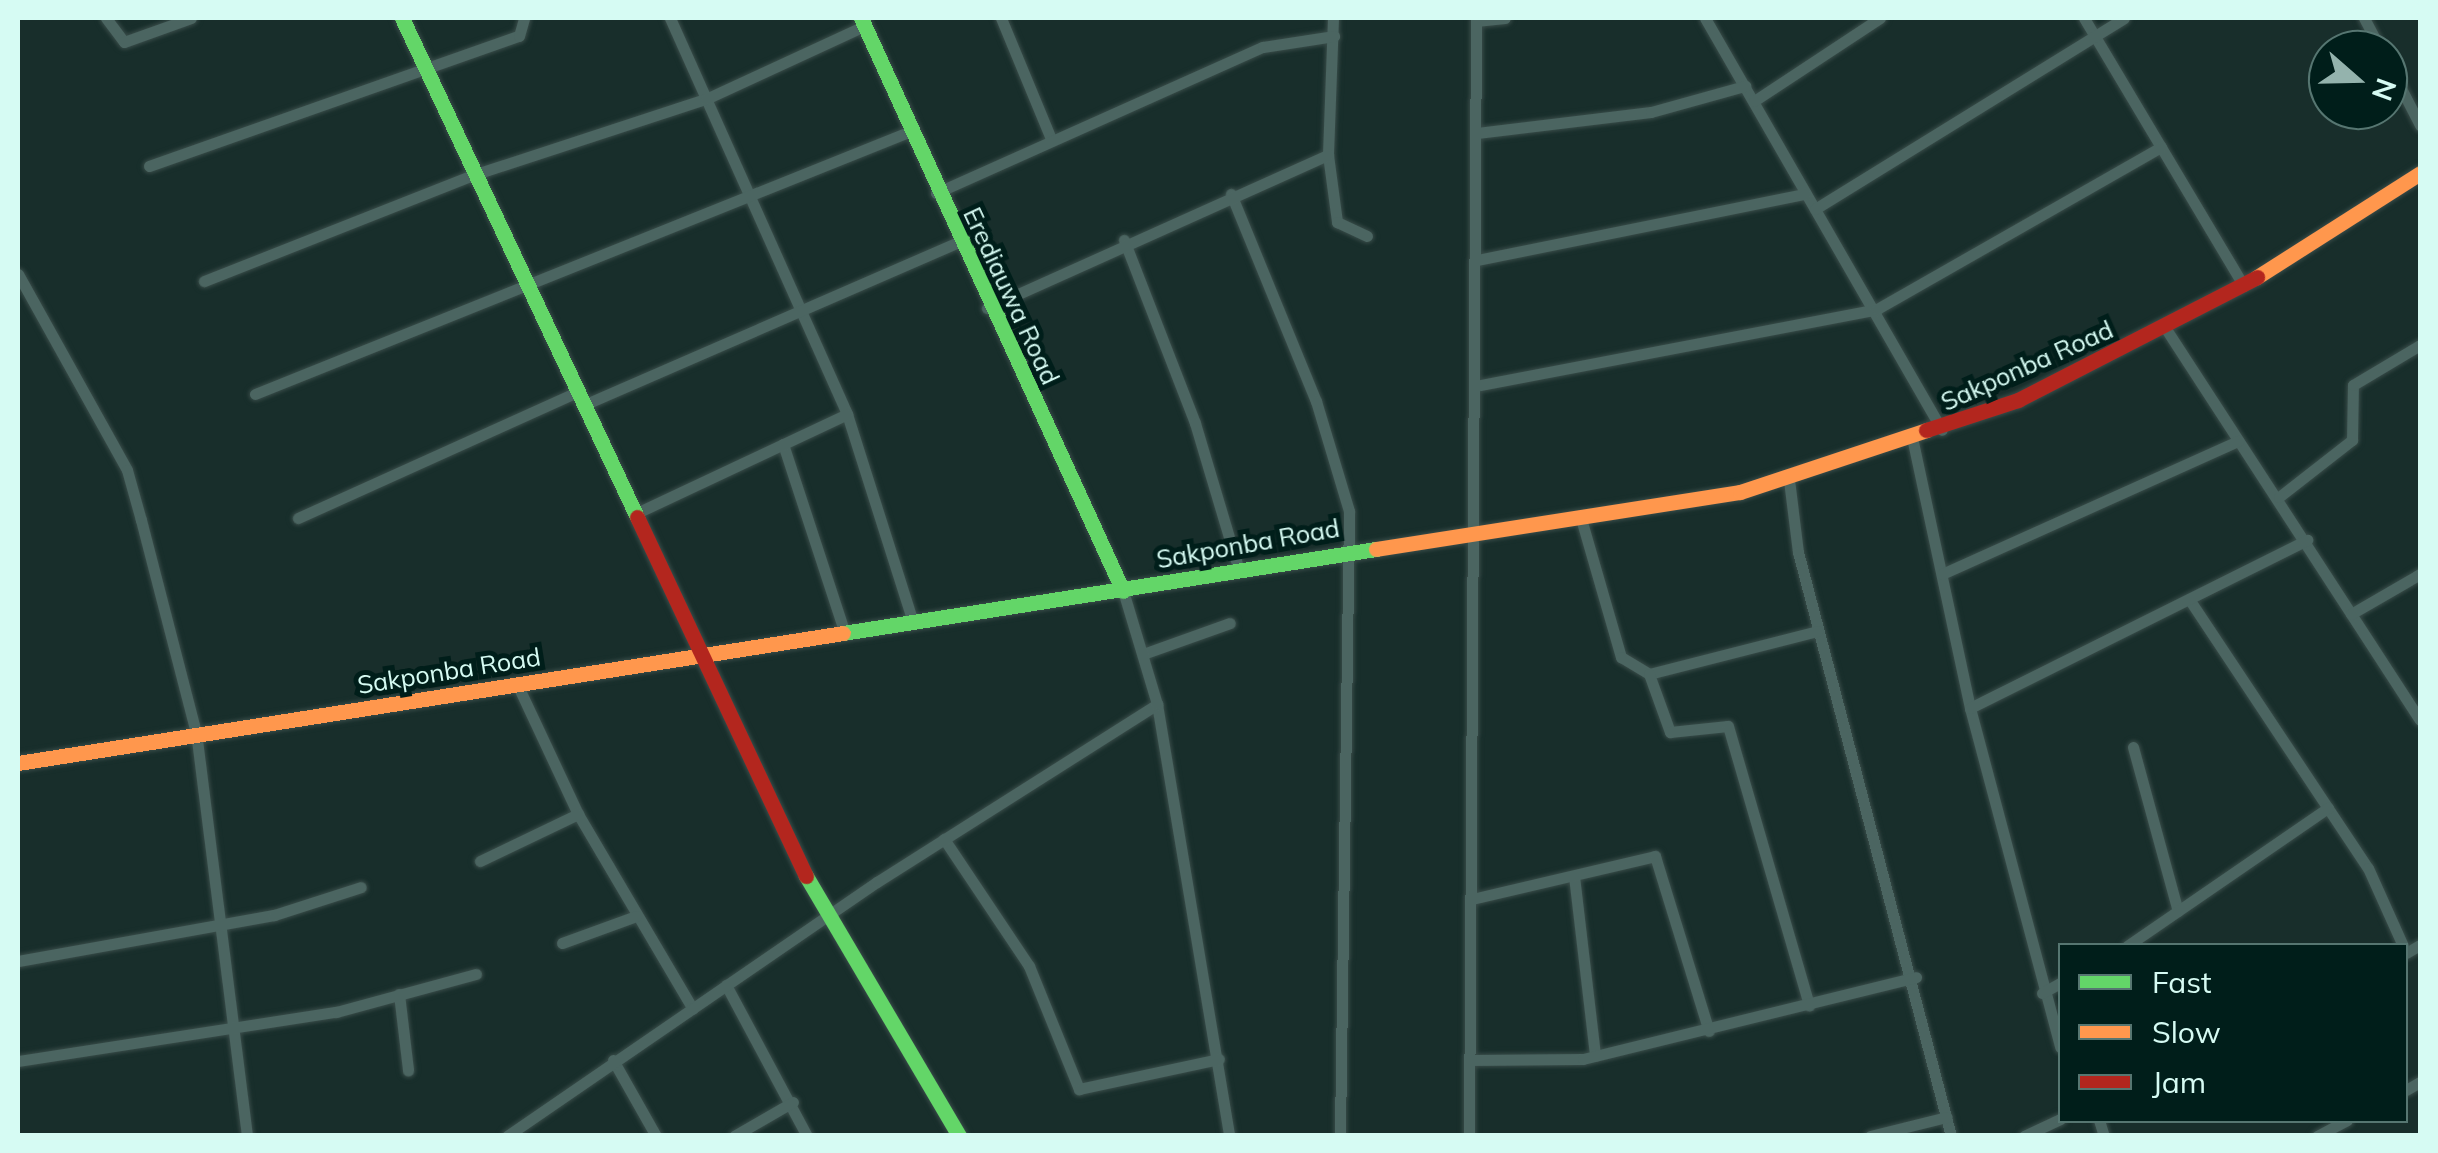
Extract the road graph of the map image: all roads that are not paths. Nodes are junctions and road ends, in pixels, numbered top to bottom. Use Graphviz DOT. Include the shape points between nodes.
graph roads {
  1 [pos="106,18"];
  2 [pos="192,18"];
  3 [pos="402,18"];
  4 [pos="524,18"];
  5 [pos="670,18"];
  6 [pos="1001,18"];
  7 [pos="1333,18"];
  8 [pos="1504,18"];
  9 [pos="1705,18"];
  10 [pos="1880,18"];
  11 [pos="2084,18"];
  12 [pos="2124,18"];
  13 [pos="1476,19"];
  14 [pos="862,22"];
  15 [pos="2095,35"];
  16 [pos="1334,36"];
  17 [pos="426,62"];
  18 [pos="1745,86"];
  19 [pos="706,99"];
  20 [pos="1754,101"];
  21 [pos="2408,102"];
  22 [pos="2420,125"];
  23 [pos="911,131"];
  24 [pos="1477,133"];
  25 [pos="1051,140"];
  26 [pos="2161,146"];
  27 [pos="1328,155"];
  28 [pos="148,166"];
  29 [pos="2420,173"];
  30 [pos="476,174"];
  31 [pos="936,193"];
  32 [pos="1231,194"];
  33 [pos="1805,194"];
  34 [pos="749,200"];
  35 [pos="1815,209"];
  36 [pos="1367,236"];
  37 [pos="1124,240"];
  38 [pos="958,243"];
  39 [pos="1478,260"];
  40 [pos="18,274"];
  41 [pos="526,280"];
  42 [pos="204,281"];
  43 [pos="2244,286"];
  44 [pos="987,308"];
  45 [pos="1877,310"];
  46 [pos="804,314"];
  47 [pos="2166,329"];
  48 [pos="2420,345"];
  49 [pos="1480,385"];
  50 [pos="255,394"];
  51 [pos="582,398"];
  52 [pos="847,414"];
  53 [pos="1943,432"];
  54 [pos="2238,440"];
  55 [pos="1913,442"];
  56 [pos="783,444"];
  57 [pos="1789,480"];
  58 [pos="2279,497"];
  59 [pos="639,512"];
  60 [pos="298,518"];
  61 [pos="1582,522"];
  62 [pos="1475,539"];
  63 [pos="2307,540"];
  64 [pos="1353,550"];
  65 [pos="1238,571"];
  66 [pos="1942,574"];
  67 [pos="2420,574"];
  68 [pos="1123,592"];
  69 [pos="2189,599"];
  70 [pos="2352,614"];
  71 [pos="912,622"];
  72 [pos="1230,623"];
  73 [pos="844,631"];
  74 [pos="1818,631"];
  75 [pos="1143,654"];
  76 [pos="710,655"];
  77 [pos="1649,674"];
  78 [pos="518,686"];
  79 [pos="1157,704"];
  80 [pos="1970,708"];
  81 [pos="2419,714"];
  82 [pos="196,732"];
  83 [pos="2132,747"];
  84 [pos="18,763"];
  85 [pos="2328,808"];
  86 [pos="578,814"];
  87 [pos="944,839"];
  88 [pos="480,861"];
  89 [pos="1574,876"];
  90 [pos="361,887"];
  91 [pos="2174,892"];
  92 [pos="1472,899"];
  93 [pos="2192,900"];
  94 [pos="2178,911"];
  95 [pos="636,916"];
  96 [pos="826,917"];
  97 [pos="215,921"];
  98 [pos="562,943"];
  99 [pos="2131,943"];
  100 [pos="2401,943"];
  101 [pos="18,960"];
  102 [pos="476,974"];
  103 [pos="1916,977"];
  104 [pos="2058,984"];
  105 [pos="726,985"];
  106 [pos="2042,993"];
  107 [pos="399,994"];
  108 [pos="1809,1005"];
  109 [pos="694,1008"];
  110 [pos="236,1028"];
  111 [pos="1710,1031"];
  112 [pos="2058,1041"];
  113 [pos="1596,1056"];
  114 [pos="1220,1059"];
  115 [pos="18,1060"];
  116 [pos="612,1060"];
  117 [pos="1470,1060"];
  118 [pos="408,1070"];
  119 [pos="793,1102"];
  120 [pos="1947,1117"];
  121 [pos="2058,1120"];
  122 [pos="2342,1123"];
  123 [pos="514,1134"];
  124 [pos="247,1136"];
  125 [pos="656,1136"];
  126 [pos="734,1136"];
  127 [pos="807,1136"];
  128 [pos="959,1136"];
  129 [pos="1229,1136"];
  130 [pos="1340,1136"];
  131 [pos="1469,1136"];
  132 [pos="1870,1136"];
  133 [pos="1951,1136"];
  134 [pos="2024,1136"];
  135 [pos="2318,1136"];
  1 -- 2 [label="street" via="124,42"];
  3 -- 17 [label="main road"];
  4 -- 17 [label="street" via="519,36"];
  5 -- 19 [label="street"];
  6 -- 25 [label="street"];
  7 -- 16 [label="street"];
  8 -- 13 [label="street"];
  9 -- 18 [label="street"];
  10 -- 20 [label="street"];
  11 -- 15 [label="street"];
  12 -- 15 [label="street"];
  13 -- 24 [label="street"];
  14 -- 19 [label="street"];
  14 -- 23 [label="main road, Erediauwa Road"];
  15 -- 26 [label="street"];
  15 -- 35 [label="street"];
  16 -- 25 [label="street" via="1263,47"];
  16 -- 27 [label="street"];
  17 -- 28 [label="street"];
  17 -- 30 [label="main road"];
  18 -- 20 [label="street"];
  18 -- 24 [label="street" via="1652,112"];
  19 -- 30 [label="street"];
  19 -- 34 [label="street"];
  20 -- 33 [label="street"];
  21 -- 22 [label="street"];
  23 -- 31 [label="main road, Erediauwa Road"];
  23 -- 34 [label="street"];
  24 -- 39 [label="street"];
  25 -- 31 [label="street"];
  26 -- 43 [label="street"];
  26 -- 45 [label="street"];
  27 -- 32 [label="street"];
  27 -- 36 [label="street" via="1338,222"];
  29 -- 43 [label="main road, Sakponba Road"];
  30 -- 41 [label="main road"];
  30 -- 42 [label="street"];
  31 -- 38 [label="main road, Erediauwa Road"];
  32 -- 37 [label="street"];
  32 -- 64 [label="street" via="1316,401"];
  33 -- 35 [label="street"];
  33 -- 39 [label="street"];
  34 -- 41 [label="street"];
  34 -- 46 [label="street"];
  35 -- 45 [label="street"];
  37 -- 44 [label="street"];
  37 -- 65 [label="street" via="1195,423"];
  38 -- 44 [label="main road, Erediauwa Road"];
  38 -- 46 [label="street"];
  39 -- 49 [label="street"];
  40 -- 82 [label="street" via="128,470"];
  41 -- 50 [label="street"];
  41 -- 51 [label="main road"];
  43 -- 47 [label="main road, Sakponba Road"];
  44 -- 68 [label="main road, Erediauwa Road"];
  45 -- 49 [label="street"];
  45 -- 53 [label="street"];
  46 -- 51 [label="street"];
  46 -- 52 [label="street"];
  47 -- 53 [label="main road, Sakponba Road"];
  47 -- 54 [label="street"];
  48 -- 58 [label="street" via="2353,385 2352,440"];
  49 -- 62 [label="street"];
  51 -- 59 [label="main road"];
  51 -- 60 [label="street"];
  52 -- 56 [label="street"];
  52 -- 71 [label="street"];
  53 -- 55 [label="main road, Sakponba Road"];
  54 -- 58 [label="street"];
  54 -- 66 [label="street"];
  55 -- 57 [label="main road, Sakponba Road"];
  55 -- 66 [label="street"];
  56 -- 59 [label="street"];
  56 -- 73 [label="street"];
  57 -- 61 [label="main road, Sakponba Road"];
  57 -- 74 [label="street"];
  58 -- 63 [label="street"];
  59 -- 76 [label="main road"];
  61 -- 62 [label="main road, Sakponba Road"];
  61 -- 77 [label="street" via="1621,657"];
  62 -- 64 [label="main road, Sakponba Road"];
  62 -- 92 [label="street"];
  63 -- 69 [label="street"];
  63 -- 70 [label="street"];
  64 -- 65 [label="main road, Sakponba Road"];
  64 -- 130 [label="street"];
  65 -- 68 [label="main road, Sakponba Road"];
  66 -- 80 [label="street"];
  67 -- 70 [label="street"];
  68 -- 71 [label="main road, Sakponba Road"];
  68 -- 75 [label="street"];
  69 -- 80 [label="street"];
  69 -- 85 [label="street"];
  70 -- 81 [label="street"];
  71 -- 73 [label="main road, Sakponba Road"];
  72 -- 75 [label="street"];
  73 -- 76 [label="main road, Sakponba Road"];
  74 -- 77 [label="street"];
  74 -- 103 [label="street"];
  75 -- 79 [label="street"];
  76 -- 78 [label="main road, Sakponba Road"];
  76 -- 96 [label="main road"];
  77 -- 108 [label="street" via="1670,732 1728,726"];
  78 -- 82 [label="main road, Sakponba Road"];
  78 -- 86 [label="street"];
  79 -- 87 [label="street"];
  79 -- 114 [label="street"];
  80 -- 106 [label="street"];
  82 -- 84 [label="main road, Sakponba Road"];
  82 -- 97 [label="street"];
  83 -- 91 [label="street"];
  85 -- 93 [label="street"];
  85 -- 100 [label="street"];
  86 -- 88 [label="street"];
  86 -- 95 [label="street"];
  87 -- 96 [label="street"];
  87 -- 114 [label="street" via="1029,966 1079,1089"];
  89 -- 92 [label="street"];
  89 -- 111 [label="street" via="1655,856"];
  89 -- 113 [label="street"];
  90 -- 97 [label="street" via="274,915"];
  91 -- 93 [label="street"];
  91 -- 94 [label="street"];
  92 -- 117 [label="street"];
  93 -- 94 [label="street"];
  94 -- 99 [label="street"];
  95 -- 98 [label="street"];
  95 -- 109 [label="street"];
  96 -- 105 [label="street"];
  96 -- 128 [label="main road"];
  97 -- 101 [label="street"];
  97 -- 110 [label="street"];
  102 -- 107 [label="street"];
  103 -- 108 [label="street"];
  103 -- 120 [label="street"];
  104 -- 106 [label="street"];
  105 -- 109 [label="street"];
  105 -- 119 [label="street"];
  106 -- 112 [label="street"];
  107 -- 110 [label="street"];
  107 -- 118 [label="street"];
  108 -- 111 [label="street"];
  109 -- 116 [label="street"];
  110 -- 115 [label="street"];
  110 -- 124 [label="street"];
  111 -- 113 [label="street"];
  113 -- 117 [label="street"];
  114 -- 129 [label="street"];
  116 -- 123 [label="street"];
  116 -- 125 [label="street"];
  117 -- 131 [label="street"];
  119 -- 126 [label="street"];
  119 -- 127 [label="street"];
  120 -- 132 [label="street"];
  120 -- 133 [label="street"];
  121 -- 134 [label="street"];
  122 -- 135 [label="street"];
}
